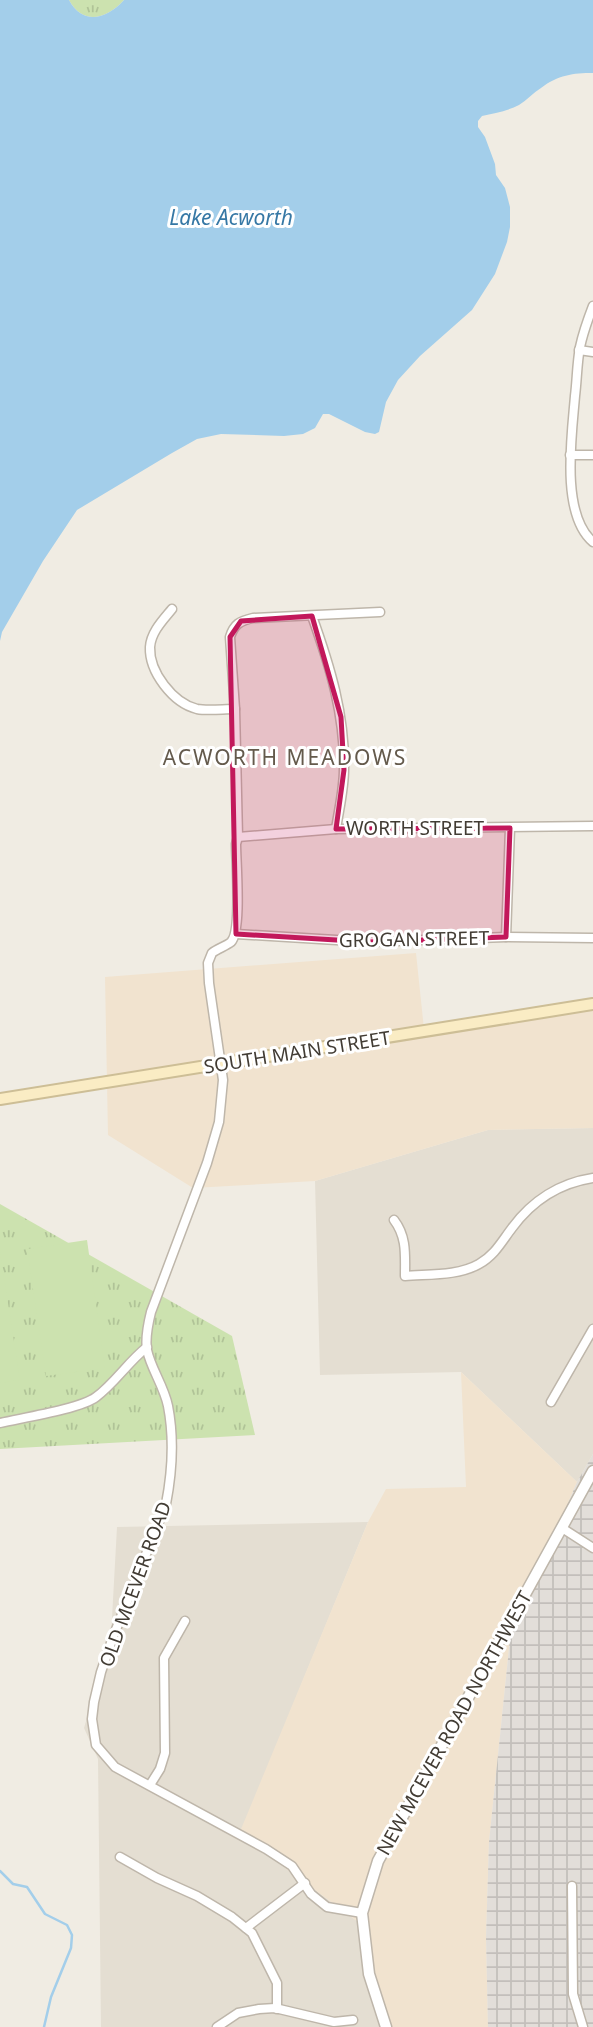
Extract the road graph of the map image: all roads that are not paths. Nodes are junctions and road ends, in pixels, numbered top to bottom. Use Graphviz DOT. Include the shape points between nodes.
graph roads {
  1 [pos="593,306"];
  2 [pos="579,349"];
  3 [pos="593,352"];
  4 [pos="570,454"];
  5 [pos="593,455"];
  6 [pos="593,542"];
  7 [pos="172,609"];
  8 [pos="380,612"];
  9 [pos="313,616"];
  10 [pos="235,709"];
  11 [pos="593,826"];
  12 [pos="510,828"];
  13 [pos="336,829"];
  14 [pos="237,837"];
  15 [pos="236,934"];
  16 [pos="506,937"];
  17 [pos="593,938"];
  18 [pos="593,1004"];
  19 [pos="221,1064"];
  20 [pos="0,1099"];
  21 [pos="593,1178"];
  22 [pos="394,1220"];
  23 [pos="593,1329"];
  24 [pos="147,1347"];
  25 [pos="551,1402"];
  26 [pos="0,1423"];
  27 [pos="593,1471"];
  28 [pos="562,1528"];
  29 [pos="593,1548"];
  30 [pos="185,1621"];
  31 [pos="150,1786"];
  32 [pos="120,1857"];
  33 [pos="304,1884"];
  34 [pos="572,1886"];
  35 [pos="362,1913"];
  36 [pos="246,1928"];
  37 [pos="277,2009"];
  38 [pos="353,2020"];
  39 [pos="217,2027"];
  40 [pos="386,2027"];
  41 [pos="583,2027"];
  1 -- 2 [label="street"];
  2 -- 3 [label="street"];
  2 -- 4 [label="street"];
  4 -- 5 [label="street"];
  4 -- 6 [label="street" via="578,518"];
  7 -- 10 [label="street" via="155,630 150,647 164,686 181,703 198,709"];
  8 -- 9 [label="street"];
  9 -- 10 [label="street" via="253,618 234,626 230,637"];
  9 -- 13 [label="street" via="341,717 344,771"];
  10 -- 14 [label="street"];
  11 -- 12 [label="street, WORTH STREET"];
  12 -- 13 [label="street, WORTH STREET"];
  12 -- 16 [label="street"];
  13 -- 14 [label="street, WORTH STREET"];
  14 -- 15 [label="street"];
  15 -- 16 [label="street, GROGAN STREET" via="369,942"];
  15 -- 19 [label="street, OLD MCEVER ROAD" via="208,963"];
  16 -- 17 [label="street, GROGAN STREET"];
  18 -- 19 [label="main road, SOUTH MAIN STREET"];
  19 -- 20 [label="main road, SOUTH MAIN STREET"];
  19 -- 24 [label="street, OLD MCEVER ROAD" via="219,1122 151,1312"];
  21 -- 22 [label="street" via="540,1199 496,1251 464,1270 405,1276 405,1240"];
  23 -- 25 [label="street"];
  24 -- 26 [label="street" via="94,1399"];
  24 -- 31 [label="street, OLD MCEVER ROAD" via="169,1409 169,1489 101,1672 92,1719 102,1754 115,1767"];
  27 -- 28 [label="street, NEW MCEVER ROAD NORTHWEST"];
  28 -- 29 [label="street"];
  28 -- 35 [label="street, NEW MCEVER ROAD NORTHWEST" via="378,1861"];
  30 -- 31 [label="street" via="164,1658 165,1753"];
  31 -- 33 [label="street, OLD MCEVER ROAD" via="266,1849 292,1866"];
  32 -- 36 [label="street" via="197,1895"];
  33 -- 35 [label="street, OLD MCEVER ROAD" via="327,1906"];
  33 -- 36 [label="street"];
  34 -- 41 [label="street" via="573,1994"];
  35 -- 40 [label="street, NEW MCEVER ROAD NORTHWEST" via="369,1973"];
  36 -- 37 [label="street" via="277,1983"];
  37 -- 38 [label="street" via="334,2022"];
  37 -- 39 [label="street" via="238,2014"];
}
